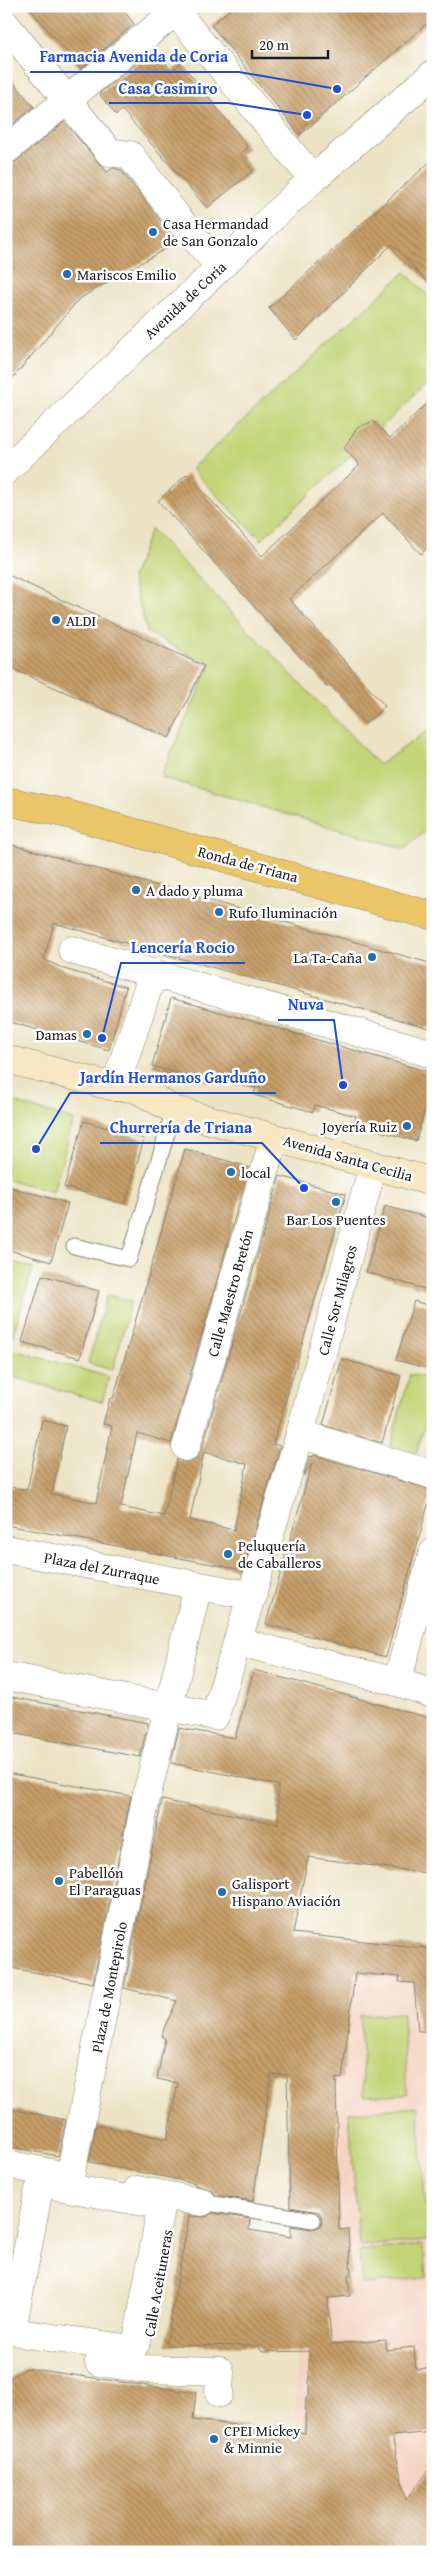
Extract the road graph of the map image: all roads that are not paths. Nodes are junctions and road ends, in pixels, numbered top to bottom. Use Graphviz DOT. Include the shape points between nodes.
graph roads {
  1 [pos="176,8"];
  2 [pos="6,25"];
  3 [pos="433,74"];
  4 [pos="67,100"];
  5 [pos="6,150"];
  6 [pos="313,179"];
  7 [pos="220,267"];
  8 [pos="6,470"];
  9 [pos="6,787"];
  10 [pos="6,801"];
  11 [pos="64,813"];
  12 [pos="433,916"];
  13 [pos="72,950"];
  14 [pos="153,973"];
  15 [pos="433,1054"];
  16 [pos="6,1059"];
  17 [pos="115,1087"];
  18 [pos="174,1110"];
  19 [pos="274,1138"];
  20 [pos="373,1165"];
  21 [pos="432,1178"];
  22 [pos="74,1246"];
  23 [pos="298,1440"];
  24 [pos="186,1447"];
  25 [pos="433,1475"];
  26 [pos="6,1549"];
  27 [pos="433,1552"];
  28 [pos="198,1586"];
  29 [pos="253,1596"];
  30 [pos="239,1642"];
  31 [pos="6,1676"];
  32 [pos="397,1682"];
  33 [pos="433,1694"];
  34 [pos="168,1708"];
  35 [pos="16,2166"];
  36 [pos="70,2177"];
  37 [pos="165,2202"];
  38 [pos="202,2202"];
  39 [pos="313,2220"];
  40 [pos="6,2288"];
  41 [pos="6,2347"];
  42 [pos="144,2369"];
  43 [pos="219,2393"];
  1 -- 4 [label="street"];
  1 -- 6 [label="street"];
  2 -- 4 [label="street"];
  3 -- 6 [label="street, Avenida de Coria"];
  4 -- 5 [label="street"];
  4 -- 7 [label="street" via="109,152 130,155"];
  6 -- 7 [label="street, Avenida de Coria"];
  7 -- 8 [label="street, Avenida de Coria"];
  9 -- 11 [label="main road, Ronda de Triana"];
  10 -- 11 [label="main road, Ronda de Triana"];
  11 -- 12 [label="main road, Ronda de Triana"];
  13 -- 14 [label="street"];
  14 -- 15 [label="street"];
  14 -- 17 [label="street"];
  16 -- 17 [label="street, Avenida Santa Cecilia"];
  17 -- 18 [label="street, Avenida Santa Cecilia" via="135,1088"];
  18 -- 19 [label="street, Avenida Santa Cecilia"];
  18 -- 22 [label="lane" via="129,1259"];
  19 -- 20 [label="street, Avenida Santa Cecilia"];
  19 -- 24 [label="street, Calle Maestro Bretón"];
  20 -- 21 [label="street, Avenida Santa Cecilia"];
  20 -- 23 [label="street, Calle Sor Milagros"];
  23 -- 25 [label="street"];
  23 -- 29 [label="street, Calle Sor Milagros" via="278,1479"];
  26 -- 28 [label="street, Plaza del Zurraque"];
  27 -- 32 [label="street"];
  28 -- 29 [label="street, Plaza del Zurraque"];
  28 -- 34 [label="street"];
  29 -- 30 [label="street, Calle Sor Milagros"];
  30 -- 32 [label="street"];
  30 -- 34 [label="street" via="215,1716"];
  31 -- 34 [label="street"];
  32 -- 33 [label="street"];
  34 -- 36 [label="street, Plaza de Montepirolo" via="146,1798"];
  35 -- 36 [label="street"];
  35 -- 40 [label="street"];
  36 -- 37 [label="street"];
  37 -- 37 [label="street" via="42,2184 14,2330 113,2348 134,2348"];
  37 -- 38 [label="street"];
  37 -- 42 [label="street, Calle Aceituneras"];
  38 -- 39 [label="lane"];
  41 -- 42 [label="street"];
  42 -- 43 [label="street" via="220,2371"];
}
